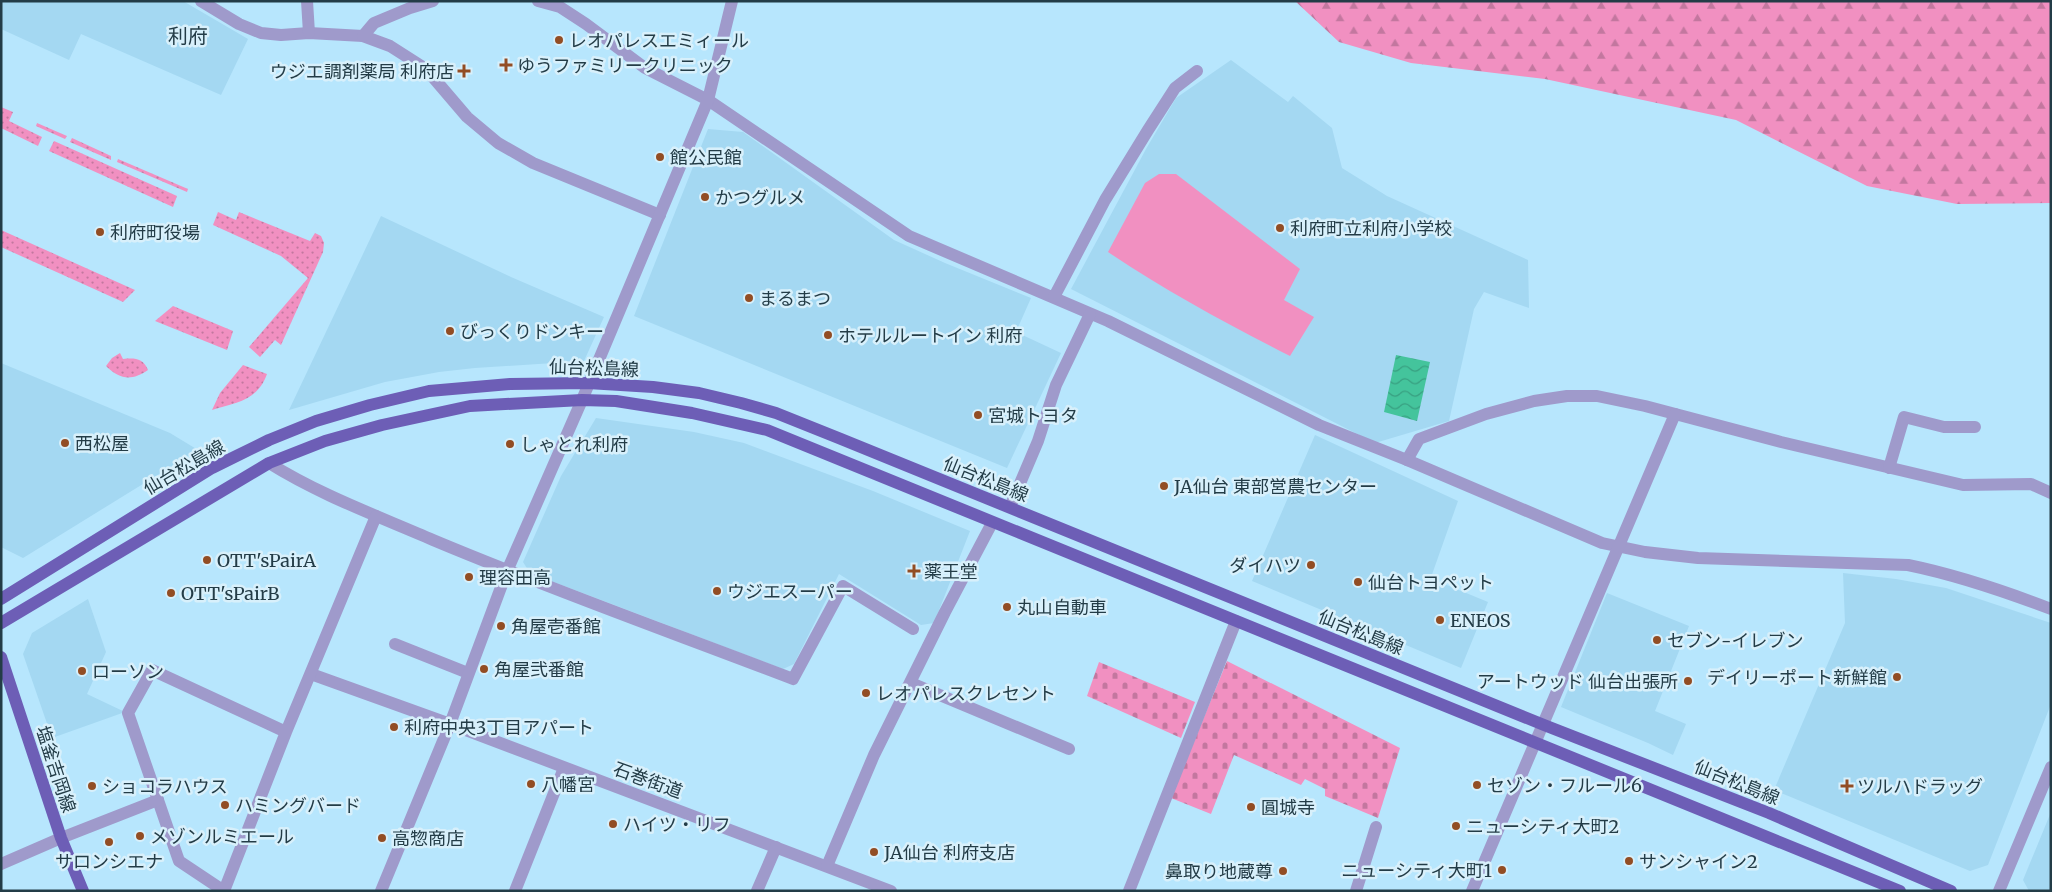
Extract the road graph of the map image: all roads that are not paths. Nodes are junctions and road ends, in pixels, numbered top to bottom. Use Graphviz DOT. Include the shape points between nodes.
graph roads {
  1 [pos="201,1"];
  2 [pos="307,1"];
  3 [pos="433,1"];
  4 [pos="538,1"];
  5 [pos="732,1"];
  6 [pos="308,33"];
  7 [pos="363,36"];
  8 [pos="1197,71"];
  9 [pos="708,100"];
  10 [pos="660,216"];
  11 [pos="1054,297"];
  12 [pos="1090,314"];
  13 [pos="588,383"];
  14 [pos="582,400"];
  15 [pos="1675,414"];
  16 [pos="1975,428"];
  17 [pos="1406,460"];
  18 [pos="269,463"];
  19 [pos="1889,468"];
  20 [pos="2048,487"];
  21 [pos="1010,507"];
  22 [pos="376,516"];
  23 [pos="992,523"];
  24 [pos="1618,548"];
  25 [pos="507,571"];
  26 [pos="1,599"];
  27 [pos="2051,609"];
  28 [pos="1236,621"];
  29 [pos="1,623"];
  30 [pos="913,629"];
  31 [pos="395,644"];
  32 [pos="1,657"];
  33 [pos="468,673"];
  34 [pos="310,674"];
  35 [pos="911,683"];
  36 [pos="450,724"];
  37 [pos="1544,724"];
  38 [pos="286,732"];
  39 [pos="1535,744"];
  40 [pos="1069,750"];
  41 [pos="2051,767"];
  42 [pos="564,768"];
  43 [pos="158,800"];
  44 [pos="1376,827"];
  45 [pos="60,838"];
  46 [pos="776,847"];
  47 [pos="1,864"];
  48 [pos="827,866"];
  49 [pos="83,891"];
  50 [pos="381,891"];
  51 [pos="515,891"];
  52 [pos="757,891"];
  53 [pos="891,891"];
  54 [pos="1129,891"];
  55 [pos="1356,891"];
  56 [pos="1472,891"];
  57 [pos="1900,891"];
  58 [pos="1952,891"];
  59 [pos="1999,891"];
  1 -- 6 [label="street" via="239,24 261,32 281,35"];
  2 -- 6 [label="street"];
  3 -- 7 [label="street" via="374,23"];
  4 -- 9 [label="street" via="560,7 645,68"];
  5 -- 9 [label="street"];
  6 -- 7 [label="street"];
  7 -- 10 [label="street" via="390,46 426,69 467,117 498,143 533,163"];
  8 -- 11 [label="street" via="1175,88 1148,130 1105,200"];
  9 -- 10 [label="street"];
  9 -- 11 [label="street" via="910,236"];
  10 -- 13 [label="street"];
  11 -- 12 [label="street"];
  12 -- 17 [label="street" via="1319,425"];
  12 -- 21 [label="street" via="1056,385 1038,441"];
  13 -- 14 [label="street"];
  13 -- 21 [label="main road, 仙台松島線" via="699,393 776,413"];
  13 -- 26 [label="main road, 仙台松島線" via="505,384 429,391 316,422 269,440 212,468"];
  14 -- 18 [label="main road, 仙台松島線" via="470,406 433,412 325,441"];
  14 -- 23 [label="main road, 仙台松島線" via="692,413 768,430"];
  14 -- 25 [label="street"];
  15 -- 17 [label="street" via="1597,396 1534,400 1419,439"];
  15 -- 19 [label="street"];
  15 -- 24 [label="street"];
  16 -- 19 [label="street" via="1944,427 1904,417"];
  17 -- 24 [label="street"];
  18 -- 22 [label="street"];
  18 -- 29 [label="main road, 仙台松島線"];
  19 -- 20 [label="street" via="1963,485 2018,483"];
  21 -- 37 [label="main road, 仙台松島線"];
  22 -- 25 [label="street"];
  22 -- 34 [label="street"];
  23 -- 28 [label="main road, 仙台松島線"];
  23 -- 35 [label="street"];
  24 -- 27 [label="street" via="1698,558 1908,565 1998,589"];
  24 -- 37 [label="street"];
  25 -- 30 [label="street" via="794,679 843,586"];
  25 -- 33 [label="street"];
  28 -- 39 [label="main road, 仙台松島線"];
  28 -- 54 [label="street"];
  31 -- 33 [label="street"];
  32 -- 45 [label="main road, 塩釜吉岡線"];
  33 -- 36 [label="street"];
  34 -- 36 [label="street, 石巻街道"];
  34 -- 38 [label="street"];
  35 -- 40 [label="street"];
  35 -- 48 [label="street" via="874,755"];
  36 -- 42 [label="street, 石巻街道"];
  36 -- 50 [label="street"];
  37 -- 39 [label="street"];
  37 -- 58 [label="main road, 仙台松島線" via="1769,813"];
  38 -- 43 [label="street" via="152,670 128,713"];
  38 -- 43 [label="street" via="224,891 179,861"];
  39 -- 56 [label="street"];
  39 -- 57 [label="main road, 仙台松島線"];
  41 -- 59 [label="street"];
  42 -- 46 [label="street, 石巻街道"];
  42 -- 51 [label="street"];
  43 -- 45 [label="street"];
  44 -- 55 [label="street"];
  45 -- 47 [label="street"];
  45 -- 49 [label="main road, 塩釜吉岡線"];
  46 -- 48 [label="street, 石巻街道"];
  46 -- 52 [label="street"];
  48 -- 53 [label="street, 石巻街道"];
}
